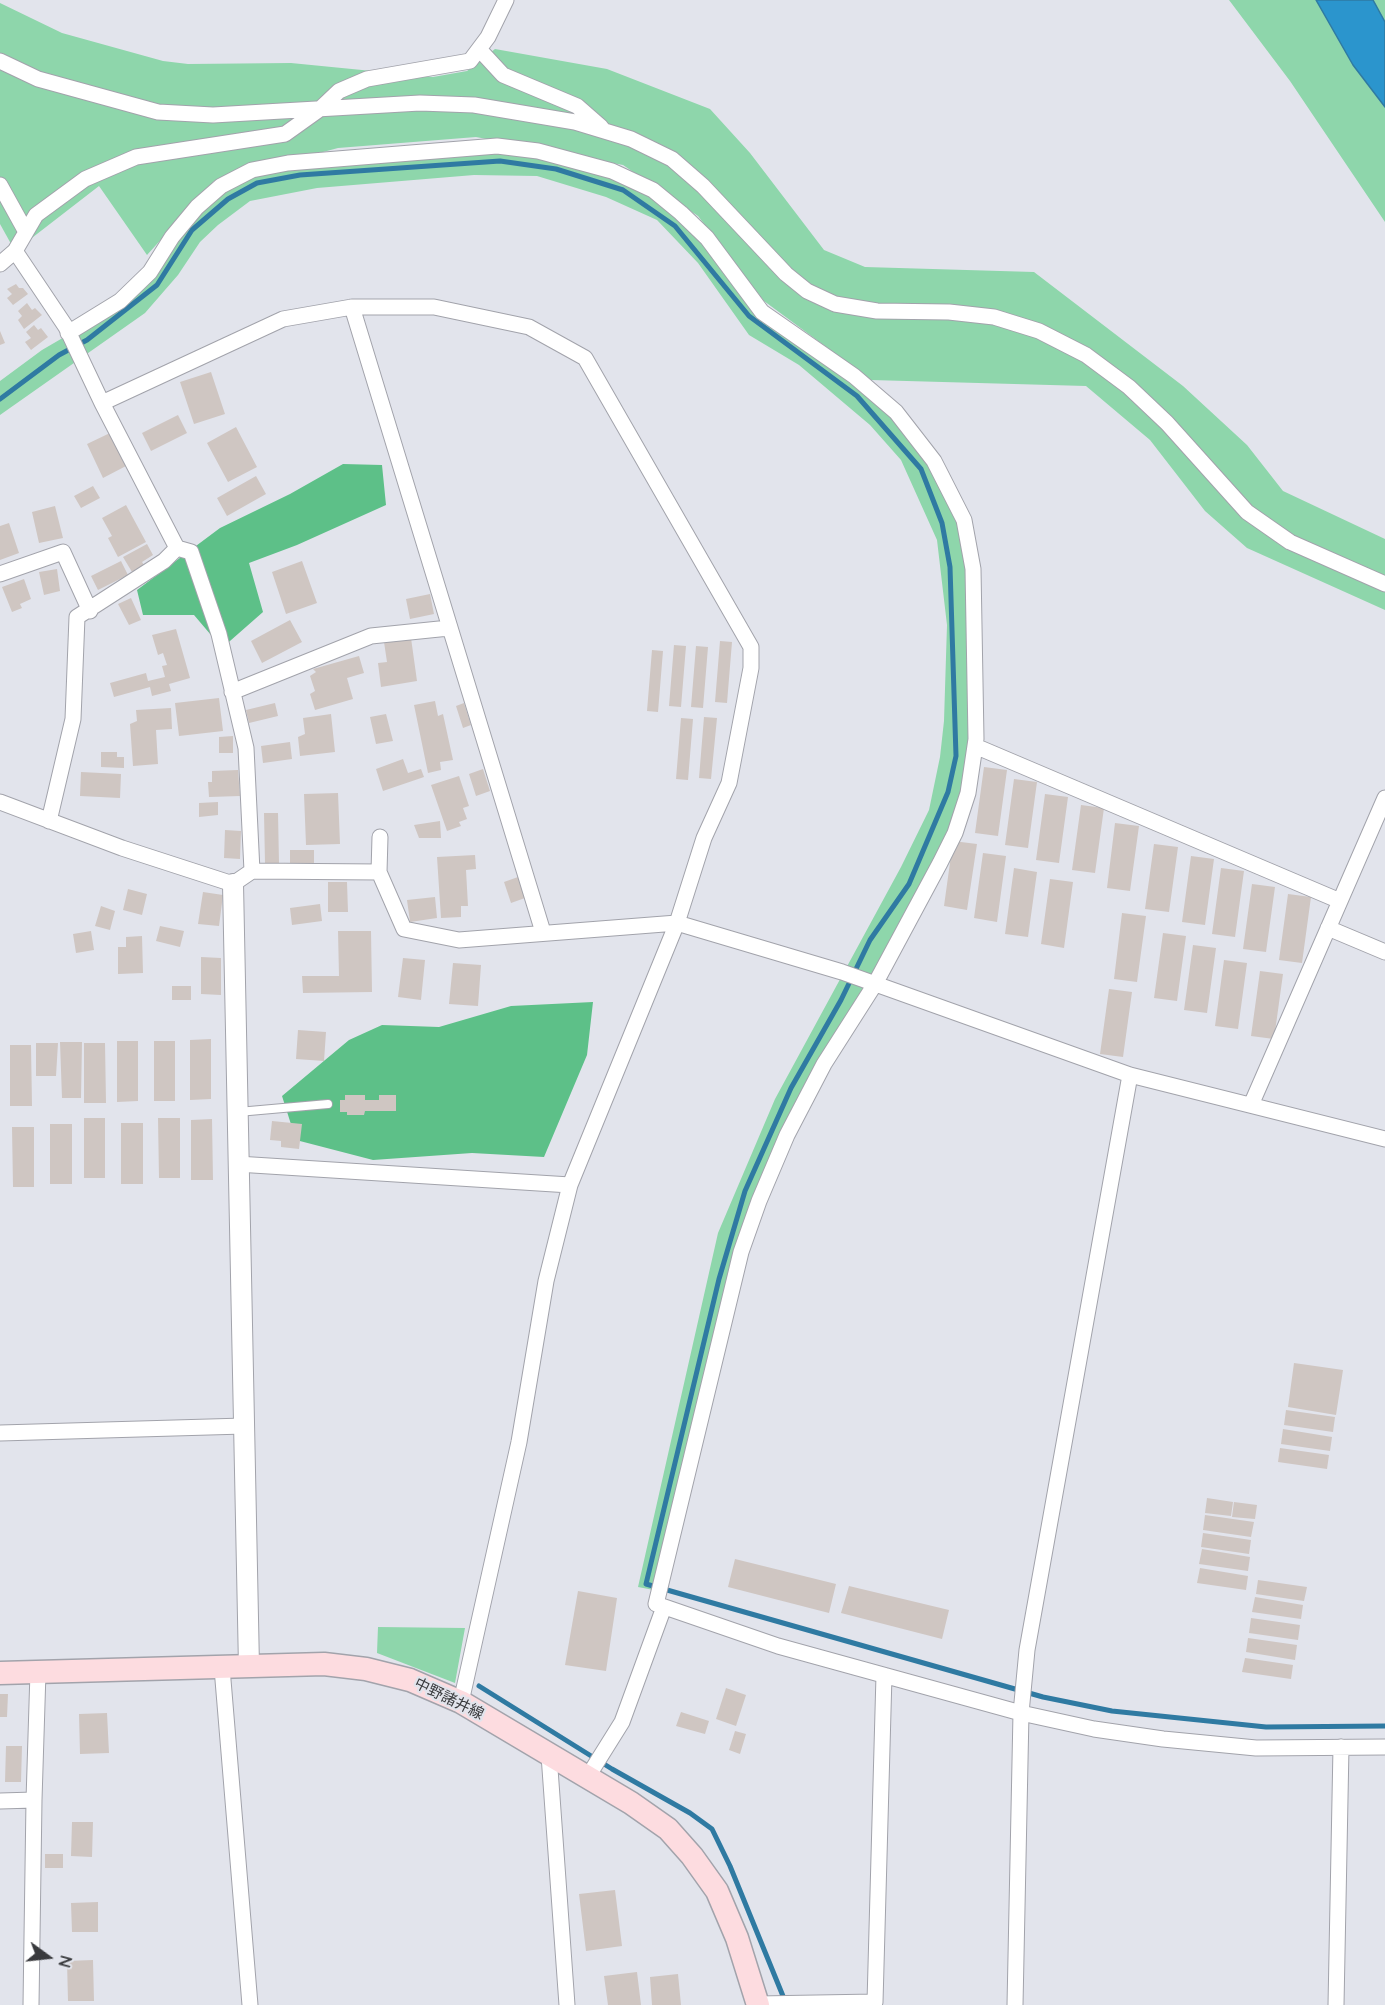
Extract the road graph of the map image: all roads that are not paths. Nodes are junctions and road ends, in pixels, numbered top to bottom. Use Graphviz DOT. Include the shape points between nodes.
graph roads {
  1 [pos="506,0"];
  2 [pos="479,49"];
  3 [pos="0,61"];
  4 [pos="320,109"];
  5 [pos="606,131"];
  6 [pos="0,185"];
  7 [pos="26,232"];
  8 [pos="15,251"];
  9 [pos="0,264"];
  10 [pos="352,307"];
  11 [pos="68,333"];
  12 [pos="102,403"];
  13 [pos="177,548"];
  14 [pos="0,574"];
  15 [pos="1385,584"];
  16 [pos="90,611"];
  17 [pos="449,628"];
  18 [pos="232,692"];
  19 [pos="975,746"];
  20 [pos="1385,798"];
  21 [pos="0,802"];
  22 [pos="49,821"];
  23 [pos="380,837"];
  24 [pos="252,871"];
  25 [pos="379,872"];
  26 [pos="233,884"];
  27 [pos="1340,901"];
  28 [pos="677,923"];
  29 [pos="1328,928"];
  30 [pos="543,932"];
  31 [pos="1385,952"];
  32 [pos="873,984"];
  33 [pos="1130,1075"];
  34 [pos="328,1104"];
  35 [pos="1251,1105"];
  36 [pos="236,1112"];
  37 [pos="1385,1138"];
  38 [pos="237,1164"];
  39 [pos="570,1185"];
  40 [pos="244,1426"];
  41 [pos="0,1433"];
  42 [pos="664,1607"];
  43 [pos="249,1667"];
  44 [pos="222,1668"];
  45 [pos="38,1672"];
  46 [pos="0,1673"];
  47 [pos="885,1675"];
  48 [pos="461,1702"];
  49 [pos="1021,1713"];
  50 [pos="1341,1747"];
  51 [pos="1385,1747"];
  52 [pos="549,1755"];
  53 [pos="587,1778"];
  54 [pos="34,1800"];
  55 [pos="0,1801"];
  56 [pos="758,2004"];
  57 [pos="31,2005"];
  58 [pos="250,2005"];
  59 [pos="567,2005"];
  60 [pos="1015,2005"];
  61 [pos="1336,2005"];
  1 -- 2 [label="street"];
  2 -- 4 [label="street" via="470,61 367,79 339,91"];
  2 -- 5 [label="street" via="503,75 578,106"];
  3 -- 4 [label="street" via="38,78 158,112 213,115"];
  4 -- 5 [label="street" via="420,103 474,105"];
  4 -- 7 [label="street" via="285,134 136,157 85,179 36,215"];
  5 -- 15 [label="street" via="672,159 807,291 835,304 878,311 994,317 1039,331 1086,355 1129,387 1167,423 1247,512 1290,542"];
  6 -- 7 [label="street"];
  7 -- 8 [label="street"];
  8 -- 9 [label="street"];
  8 -- 11 [label="street"];
  10 -- 12 [label="street" via="283,319"];
  10 -- 17 [label="street"];
  10 -- 28 [label="street" via="434,307 529,327 585,358 751,647 751,668 729,783 704,838"];
  11 -- 12 [label="street"];
  11 -- 19 [label="street" via="120,301 150,272 197,207 220,186 252,170 288,163 497,146 538,151 612,171 653,190 681,213 707,238 762,312 861,382 896,412 934,461 964,520 975,579"];
  12 -- 13 [label="street"];
  13 -- 16 [label="street"];
  13 -- 18 [label="street" via="191,552 219,634"];
  14 -- 16 [label="street" via="63,552"];
  16 -- 22 [label="street" via="77,617 73,719"];
  17 -- 18 [label="street" via="371,636"];
  17 -- 30 [label="street"];
  18 -- 24 [label="street" via="246,748"];
  19 -- 27 [label="street"];
  19 -- 32 [label="street" via="968,793 955,833"];
  20 -- 27 [label="street"];
  21 -- 22 [label="street"];
  22 -- 26 [label="street"];
  23 -- 25 [label="street"];
  24 -- 25 [label="street"];
  24 -- 26 [label="street"];
  25 -- 30 [label="street" via="404,929 459,940"];
  26 -- 36 [label="street"];
  27 -- 29 [label="street"];
  28 -- 30 [label="street"];
  28 -- 32 [label="street"];
  28 -- 39 [label="street"];
  29 -- 31 [label="street"];
  29 -- 35 [label="street"];
  32 -- 33 [label="street"];
  32 -- 42 [label="street" via="787,1135 741,1252 656,1604"];
  33 -- 35 [label="street"];
  33 -- 49 [label="street" via="1027,1650"];
  34 -- 36 [label="lane"];
  35 -- 37 [label="street"];
  36 -- 38 [label="street"];
  38 -- 39 [label="street"];
  38 -- 40 [label="street"];
  39 -- 48 [label="street" via="546,1281 519,1442"];
  40 -- 41 [label="street"];
  40 -- 43 [label="street"];
  42 -- 47 [label="street" via="778,1646"];
  42 -- 53 [label="street" via="622,1722"];
  43 -- 44 [label="main road, 中野諸井線"];
  43 -- 48 [label="main road, 中野諸井線" via="324,1664 366,1669 410,1680"];
  44 -- 45 [label="main road, 中野諸井線"];
  44 -- 58 [label="street"];
  45 -- 46 [label="main road, 中野諸井線"];
  45 -- 54 [label="street"];
  47 -- 49 [label="street"];
  47 -- 56 [label="street" via="875,2002"];
  48 -- 52 [label="main road, 中野諸井線"];
  49 -- 50 [label="street" via="1094,1729 1256,1748"];
  49 -- 60 [label="street"];
  50 -- 51 [label="street"];
  50 -- 61 [label="street"];
  52 -- 53 [label="main road, 中野諸井線"];
  52 -- 59 [label="street"];
  53 -- 56 [label="main road, 中野諸井線" via="668,1829 693,1856 717,1891"];
  54 -- 55 [label="street"];
  54 -- 57 [label="street"];
}
